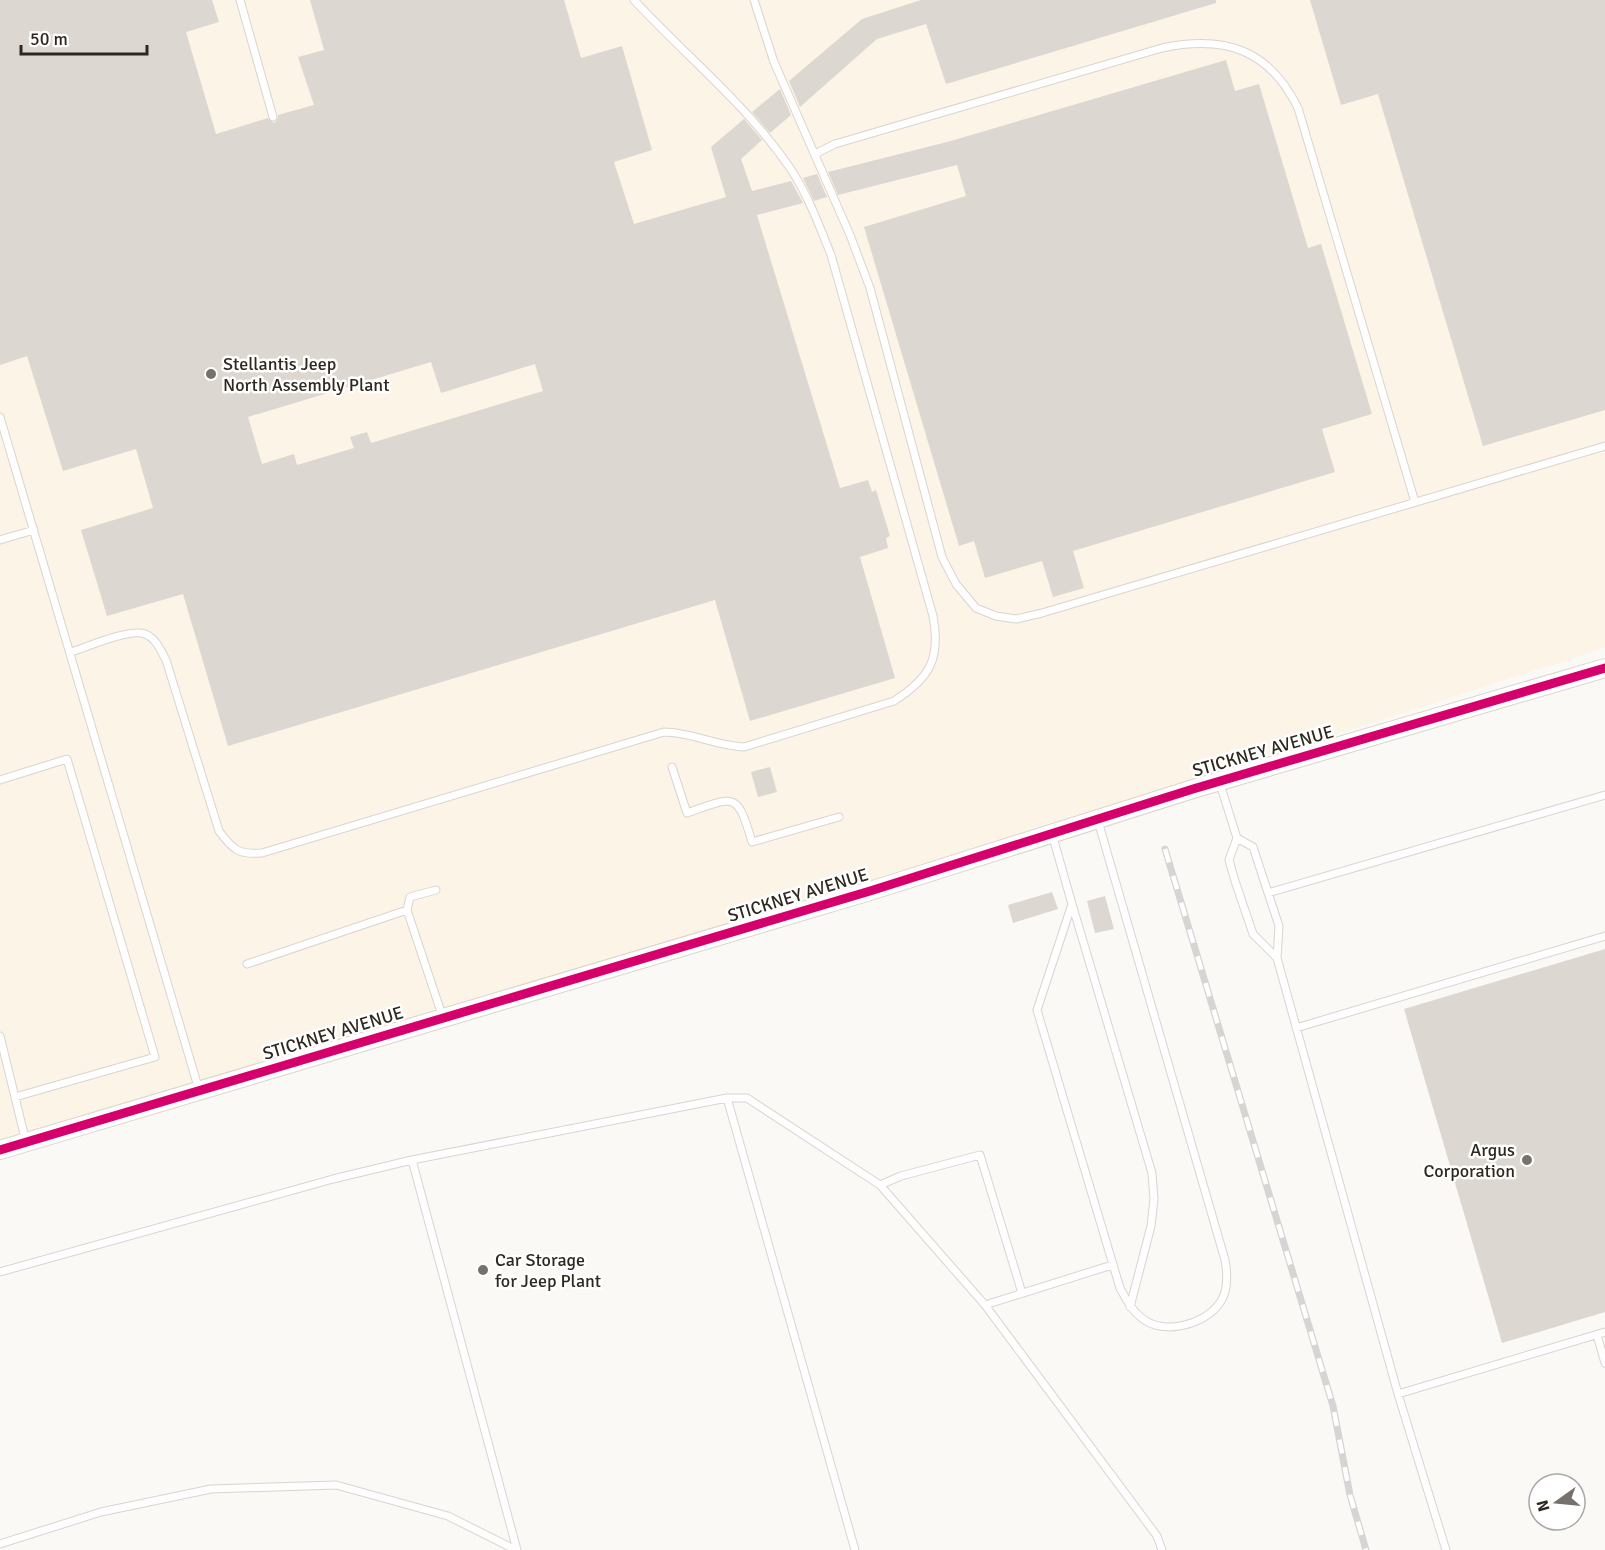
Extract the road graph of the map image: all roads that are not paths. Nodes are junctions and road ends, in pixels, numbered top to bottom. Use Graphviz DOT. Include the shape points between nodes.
graph roads {
  1 [pos="240,0"];
  2 [pos="634,0"];
  3 [pos="754,0"];
  4 [pos="273,117"];
  5 [pos="815,154"];
  6 [pos="0,417"];
  7 [pos="1605,446"];
  8 [pos="1415,502"];
  9 [pos="34,530"];
  10 [pos="0,540"];
  11 [pos="71,652"];
  12 [pos="1605,668"];
  13 [pos="672,767"];
  14 [pos="0,780"];
  15 [pos="1219,782"];
  16 [pos="1605,795"];
  17 [pos="839,817"];
  18 [pos="1097,819"];
  19 [pos="1052,833"];
  20 [pos="1237,838"];
  21 [pos="436,890"];
  22 [pos="1268,893"];
  23 [pos="1072,904"];
  24 [pos="407,910"];
  25 [pos="1605,936"];
  26 [pos="1277,958"];
  27 [pos="247,964"];
  28 [pos="443,1018"];
  29 [pos="1296,1028"];
  30 [pos="0,1036"];
  31 [pos="198,1090"];
  32 [pos="15,1097"];
  33 [pos="727,1098"];
  34 [pos="26,1142"];
  35 [pos="0,1150"];
  36 [pos="412,1160"];
  37 [pos="880,1185"];
  38 [pos="1112,1265"];
  39 [pos="0,1272"];
  40 [pos="1022,1293"];
  41 [pos="985,1305"];
  42 [pos="1130,1307"];
  43 [pos="1605,1332"];
  44 [pos="1597,1335"];
  45 [pos="1605,1363"];
  46 [pos="1398,1394"];
  47 [pos="0,1543"];
  48 [pos="516,1550"];
  49 [pos="855,1550"];
  50 [pos="1162,1550"];
  51 [pos="1446,1550"];
  1 -- 4 [label="lane"];
  2 -- 11 [label="lane" via="734,100 790,169 813,209 831,255 933,616 937,638 926,674 894,701 744,747 664,732 246,855 230,845 219,831 159,645 145,634 132,633"];
  3 -- 5 [label="lane" via="774,62"];
  5 -- 8 [label="lane" via="836,144 1179,45 1228,47 1265,62 1278,74 1298,108"];
  5 -- 8 [label="lane" via="870,288 942,557 956,584 976,608 1016,619"];
  6 -- 9 [label="lane"];
  7 -- 8 [label="lane"];
  9 -- 10 [label="lane"];
  9 -- 11 [label="lane"];
  11 -- 31 [label="lane"];
  12 -- 15 [label="street, STICKNEY AVENUE"];
  13 -- 17 [label="lane" via="687,813 719,802 736,804 743,811 752,842"];
  14 -- 32 [label="lane" via="67,759 155,1057"];
  15 -- 18 [label="street, STICKNEY AVENUE"];
  15 -- 20 [label="lane"];
  16 -- 22 [label="lane"];
  18 -- 19 [label="street, STICKNEY AVENUE"];
  18 -- 42 [label="lane" via="1214,1219 1227,1278 1225,1294 1217,1307 1191,1323 1170,1328 1147,1322"];
  19 -- 23 [label="lane"];
  19 -- 28 [label="street, STICKNEY AVENUE"];
  20 -- 22 [label="lane" via="1253,848"];
  20 -- 26 [label="lane" via="1229,860 1235,881 1253,934"];
  21 -- 24 [label="lane" via="410,897"];
  22 -- 26 [label="lane" via="1279,926"];
  23 -- 38 [label="lane" via="1036,1010"];
  23 -- 42 [label="lane" via="1152,1173 1151,1226"];
  24 -- 27 [label="lane"];
  24 -- 28 [label="lane"];
  25 -- 29 [label="lane"];
  26 -- 29 [label="lane"];
  28 -- 31 [label="street, STICKNEY AVENUE"];
  29 -- 46 [label="lane"];
  30 -- 32 [label="lane"];
  31 -- 34 [label="street, STICKNEY AVENUE"];
  32 -- 34 [label="lane"];
  33 -- 36 [label="lane"];
  33 -- 37 [label="lane" via="747,1098"];
  33 -- 49 [label="lane"];
  34 -- 35 [label="street, STICKNEY AVENUE"];
  36 -- 39 [label="lane"];
  36 -- 48 [label="lane"];
  37 -- 40 [label="lane" via="980,1155"];
  37 -- 41 [label="lane"];
  38 -- 40 [label="lane"];
  38 -- 42 [label="lane"];
  40 -- 41 [label="lane"];
  41 -- 50 [label="lane" via="1158,1536"];
  43 -- 44 [label="lane"];
  44 -- 45 [label="lane"];
  44 -- 46 [label="lane"];
  46 -- 51 [label="lane"];
  47 -- 48 [label="lane" via="100,1512 211,1490 336,1485 448,1516"];
}
